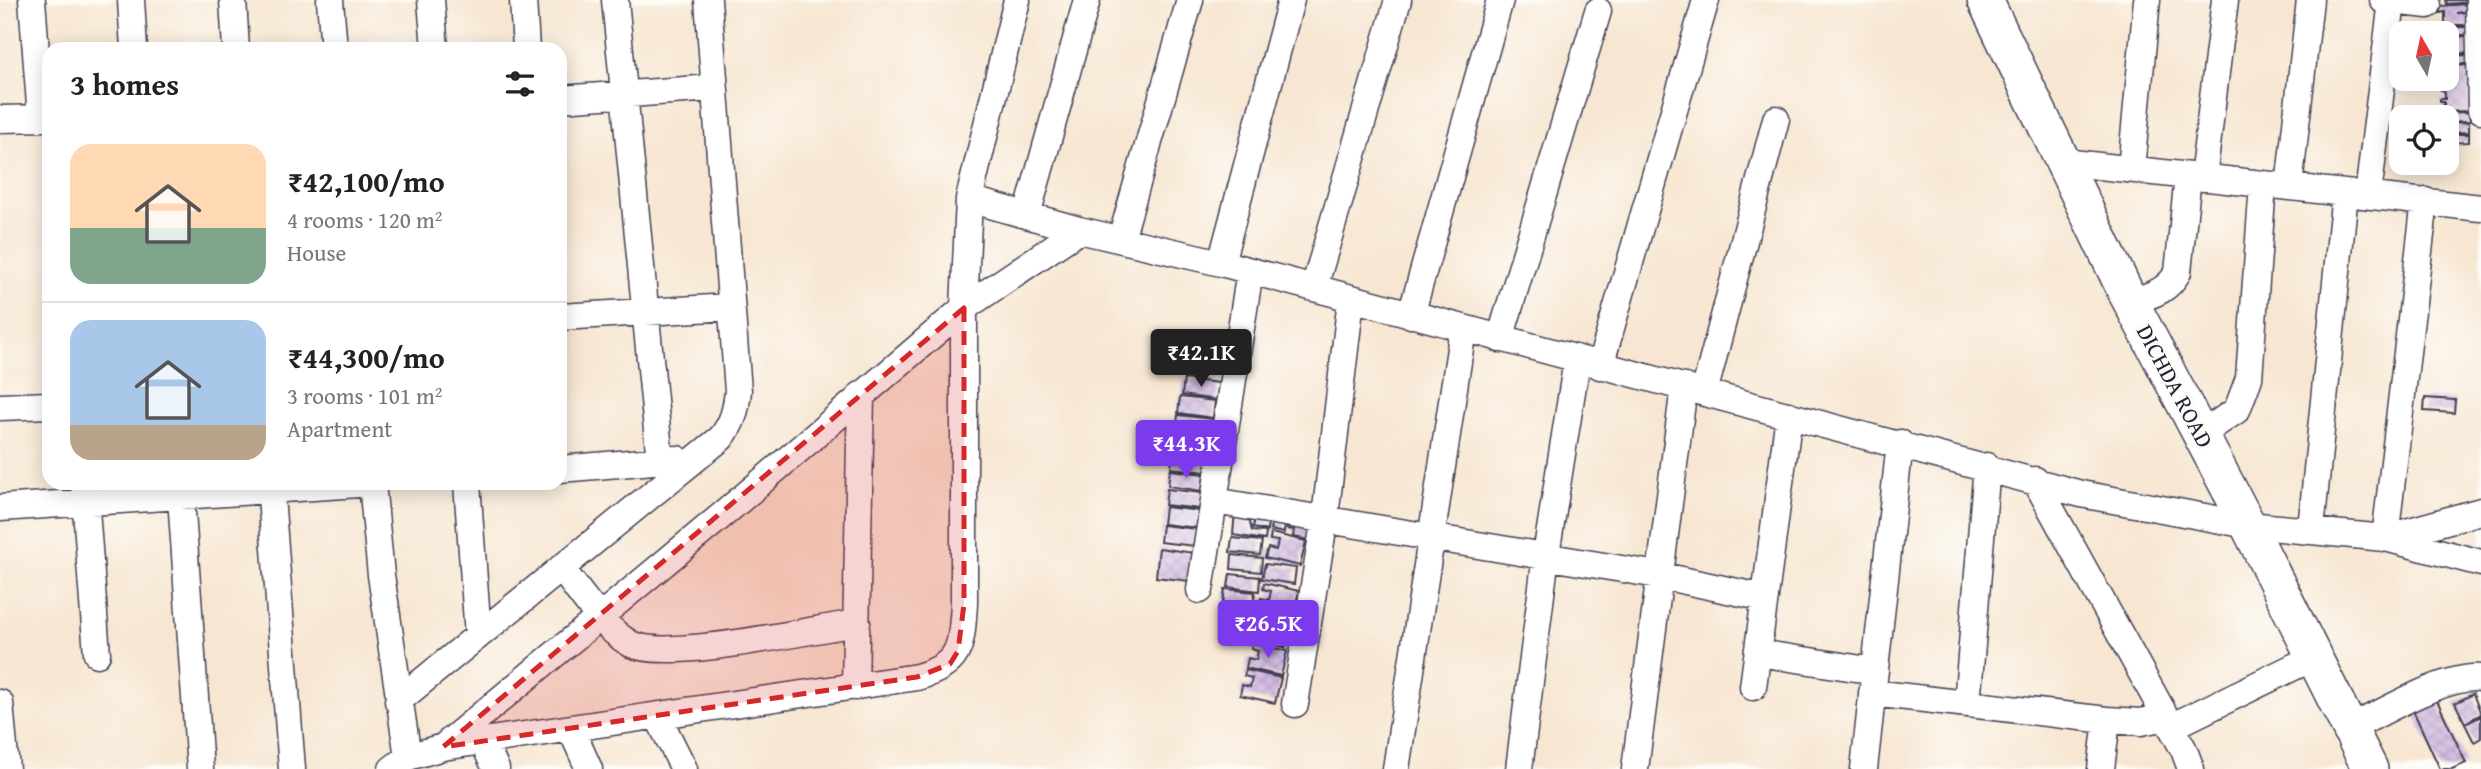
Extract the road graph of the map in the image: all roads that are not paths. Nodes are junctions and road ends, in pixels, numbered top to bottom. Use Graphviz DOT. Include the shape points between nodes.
graph roads {
  1 [pos="33,0"];
  2 [pos="131,0"];
  3 [pos="233,0"];
  4 [pos="330,0"];
  5 [pos="432,0"];
  6 [pos="523,0"];
  7 [pos="615,0"];
  8 [pos="708,0"];
  9 [pos="1017,0"];
  10 [pos="1087,0"];
  11 [pos="1190,0"];
  12 [pos="1291,0"];
  13 [pos="1398,0"];
  14 [pos="1500,0"];
  15 [pos="1706,0"];
  16 [pos="1986,0"];
  17 [pos="2147,0"];
  18 [pos="2225,0"];
  19 [pos="2310,0"];
  20 [pos="2479,0"];
  21 [pos="2388,1"];
  22 [pos="2428,5"];
  23 [pos="1598,11"];
  24 [pos="134,42"];
  25 [pos="236,42"];
  26 [pos="333,42"];
  27 [pos="435,42"];
  28 [pos="526,42"];
  29 [pos="42,88"];
  30 [pos="713,88"];
  31 [pos="623,95"];
  32 [pos="567,99"];
  33 [pos="2481,110"];
  34 [pos="42,118"];
  35 [pos="0,119"];
  36 [pos="1776,119"];
  37 [pos="2063,162"];
  38 [pos="2131,169"];
  39 [pos="2195,177"];
  40 [pos="2263,184"];
  41 [pos="2289,187"];
  42 [pos="2357,194"];
  43 [pos="969,199"];
  44 [pos="2425,201"];
  45 [pos="2481,208"];
  46 [pos="1027,215"];
  47 [pos="1079,230"];
  48 [pos="1121,239"];
  49 [pos="1222,263"];
  50 [pos="1250,271"];
  51 [pos="1314,288"];
  52 [pos="1351,299"];
  53 [pos="2130,302"];
  54 [pos="730,307"];
  55 [pos="964,308"];
  56 [pos="645,312"];
  57 [pos="1411,315"];
  58 [pos="567,317"];
  59 [pos="1463,329"];
  60 [pos="1500,339"];
  61 [pos="1588,363"];
  62 [pos="1694,390"];
  63 [pos="861,395"];
  64 [pos="42,405"];
  65 [pos="0,407"];
  66 [pos="1789,415"];
  67 [pos="2200,435"];
  68 [pos="1900,443"];
  69 [pos="699,457"];
  70 [pos="660,461"];
  71 [pos="1987,466"];
  72 [pos="567,468"];
  73 [pos="2035,480"];
  74 [pos="181,490"];
  75 [pos="270,490"];
  76 [pos="374,490"];
  77 [pos="468,490"];
  78 [pos="85,493"];
  79 [pos="1214,501"];
  80 [pos="0,508"];
  81 [pos="2481,512"];
  82 [pos="1325,517"];
  83 [pos="2248,525"];
  84 [pos="2311,528"];
  85 [pos="1430,535"];
  86 [pos="2385,538"];
  87 [pos="1545,555"];
  88 [pos="2481,563"];
  89 [pos="561,568"];
  90 [pos="1657,575"];
  91 [pos="1200,590"];
  92 [pos="1765,598"];
  93 [pos="599,615"];
  94 [pos="857,623"];
  95 [pos="478,636"];
  96 [pos="1758,653"];
  97 [pos="97,654"];
  98 [pos="2314,657"];
  99 [pos="2481,678"];
  100 [pos="1874,682"];
  101 [pos="855,687"];
  102 [pos="1754,687"];
  103 [pos="398,701"];
  104 [pos="0,704"];
  105 [pos="1295,704"];
  106 [pos="1967,704"];
  107 [pos="659,717"];
  108 [pos="2107,720"];
  109 [pos="2168,722"];
  110 [pos="2350,728"];
  111 [pos="571,729"];
  112 [pos="484,742"];
  113 [pos="443,747"];
  114 [pos="398,765"];
  115 [pos="6,769"];
  116 [pos="200,769"];
  117 [pos="292,769"];
  118 [pos="496,769"];
  119 [pos="589,769"];
  120 [pos="684,769"];
  121 [pos="1396,769"];
  122 [pos="1519,769"];
  123 [pos="1635,769"];
  124 [pos="1864,769"];
  125 [pos="2101,769"];
  126 [pos="2191,769"];
  127 [pos="2370,769"];
  1 -- 29 [label="street"];
  2 -- 24 [label="street"];
  3 -- 25 [label="street"];
  4 -- 26 [label="street"];
  5 -- 27 [label="street"];
  6 -- 28 [label="street"];
  7 -- 31 [label="street"];
  8 -- 30 [label="street"];
  9 -- 43 [label="street"];
  10 -- 46 [label="street"];
  11 -- 48 [label="street"];
  12 -- 49 [label="street"];
  13 -- 51 [label="street"];
  14 -- 57 [label="street"];
  15 -- 61 [label="street"];
  16 -- 37 [label="main road, DICHDA ROAD"];
  17 -- 38 [label="street"];
  18 -- 39 [label="street"];
  19 -- 41 [label="street"];
  20 -- 33 [label="street"];
  21 -- 22 [label="street"];
  21 -- 42 [label="street"];
  23 -- 60 [label="street"];
  30 -- 31 [label="street"];
  30 -- 54 [label="street"];
  31 -- 32 [label="street"];
  31 -- 56 [label="street"];
  34 -- 35 [label="street"];
  36 -- 62 [label="street"];
  37 -- 38 [label="street"];
  37 -- 53 [label="main road, DICHDA ROAD"];
  38 -- 39 [label="street"];
  39 -- 40 [label="street"];
  39 -- 53 [label="street" via="2178,272 2159,292"];
  40 -- 41 [label="street"];
  40 -- 67 [label="street" via="2249,378 2237,410"];
  41 -- 42 [label="street"];
  42 -- 44 [label="street"];
  42 -- 84 [label="street"];
  43 -- 46 [label="street"];
  43 -- 55 [label="street"];
  44 -- 45 [label="street"];
  44 -- 86 [label="street"];
  46 -- 47 [label="street"];
  47 -- 48 [label="street"];
  47 -- 55 [label="street"];
  48 -- 49 [label="street"];
  49 -- 50 [label="street"];
  50 -- 51 [label="street"];
  50 -- 79 [label="street"];
  51 -- 52 [label="street"];
  52 -- 57 [label="street"];
  52 -- 82 [label="street"];
  53 -- 67 [label="main road, DICHDA ROAD"];
  54 -- 56 [label="street"];
  54 -- 69 [label="street" via="736,411 722,438"];
  55 -- 63 [label="street"];
  55 -- 101 [label="street" via="964,604 958,650 950,664 935,672"];
  56 -- 58 [label="street"];
  56 -- 70 [label="street"];
  57 -- 59 [label="street"];
  59 -- 60 [label="street"];
  59 -- 85 [label="street"];
  60 -- 61 [label="street"];
  61 -- 62 [label="street"];
  61 -- 87 [label="street"];
  62 -- 66 [label="street"];
  62 -- 90 [label="street"];
  63 -- 93 [label="street"];
  63 -- 94 [label="street"];
  64 -- 65 [label="street"];
  66 -- 68 [label="street"];
  66 -- 92 [label="street"];
  67 -- 83 [label="main road, DICHDA ROAD"];
  68 -- 71 [label="street"];
  68 -- 100 [label="street"];
  69 -- 70 [label="street"];
  69 -- 89 [label="street"];
  70 -- 72 [label="street"];
  71 -- 73 [label="street"];
  71 -- 106 [label="street"];
  73 -- 83 [label="street" via="2143,507"];
  73 -- 109 [label="street"];
  74 -- 78 [label="street"];
  74 -- 116 [label="street"];
  75 -- 117 [label="street"];
  76 -- 103 [label="street"];
  77 -- 95 [label="street"];
  78 -- 80 [label="street"];
  78 -- 97 [label="street"];
  79 -- 82 [label="street"];
  79 -- 91 [label="street"];
  81 -- 86 [label="street"];
  82 -- 85 [label="street"];
  82 -- 105 [label="street"];
  83 -- 84 [label="street"];
  83 -- 98 [label="main road, DICHDA ROAD"];
  84 -- 86 [label="street"];
  85 -- 87 [label="street"];
  85 -- 121 [label="street"];
  86 -- 88 [label="street"];
  87 -- 90 [label="street"];
  87 -- 122 [label="street"];
  89 -- 93 [label="street"];
  89 -- 95 [label="street"];
  90 -- 92 [label="street"];
  90 -- 123 [label="street"];
  92 -- 96 [label="street"];
  93 -- 94 [label="street" via="632,645 662,650"];
  93 -- 113 [label="street"];
  94 -- 101 [label="street"];
  95 -- 103 [label="street"];
  96 -- 100 [label="street"];
  96 -- 102 [label="street"];
  98 -- 109 [label="street"];
  98 -- 110 [label="main road, DICHDA ROAD"];
  99 -- 110 [label="street" via="2463,678"];
  100 -- 106 [label="street"];
  100 -- 124 [label="street"];
  101 -- 107 [label="street"];
  103 -- 114 [label="street"];
  104 -- 115 [label="street"];
  106 -- 108 [label="street"];
  107 -- 111 [label="street"];
  107 -- 120 [label="street"];
  108 -- 109 [label="street"];
  108 -- 125 [label="street"];
  109 -- 126 [label="street"];
  110 -- 127 [label="main road, DICHDA ROAD"];
  111 -- 112 [label="street"];
  111 -- 119 [label="street"];
  112 -- 113 [label="street"];
  112 -- 118 [label="street"];
  113 -- 114 [label="street"];
}
